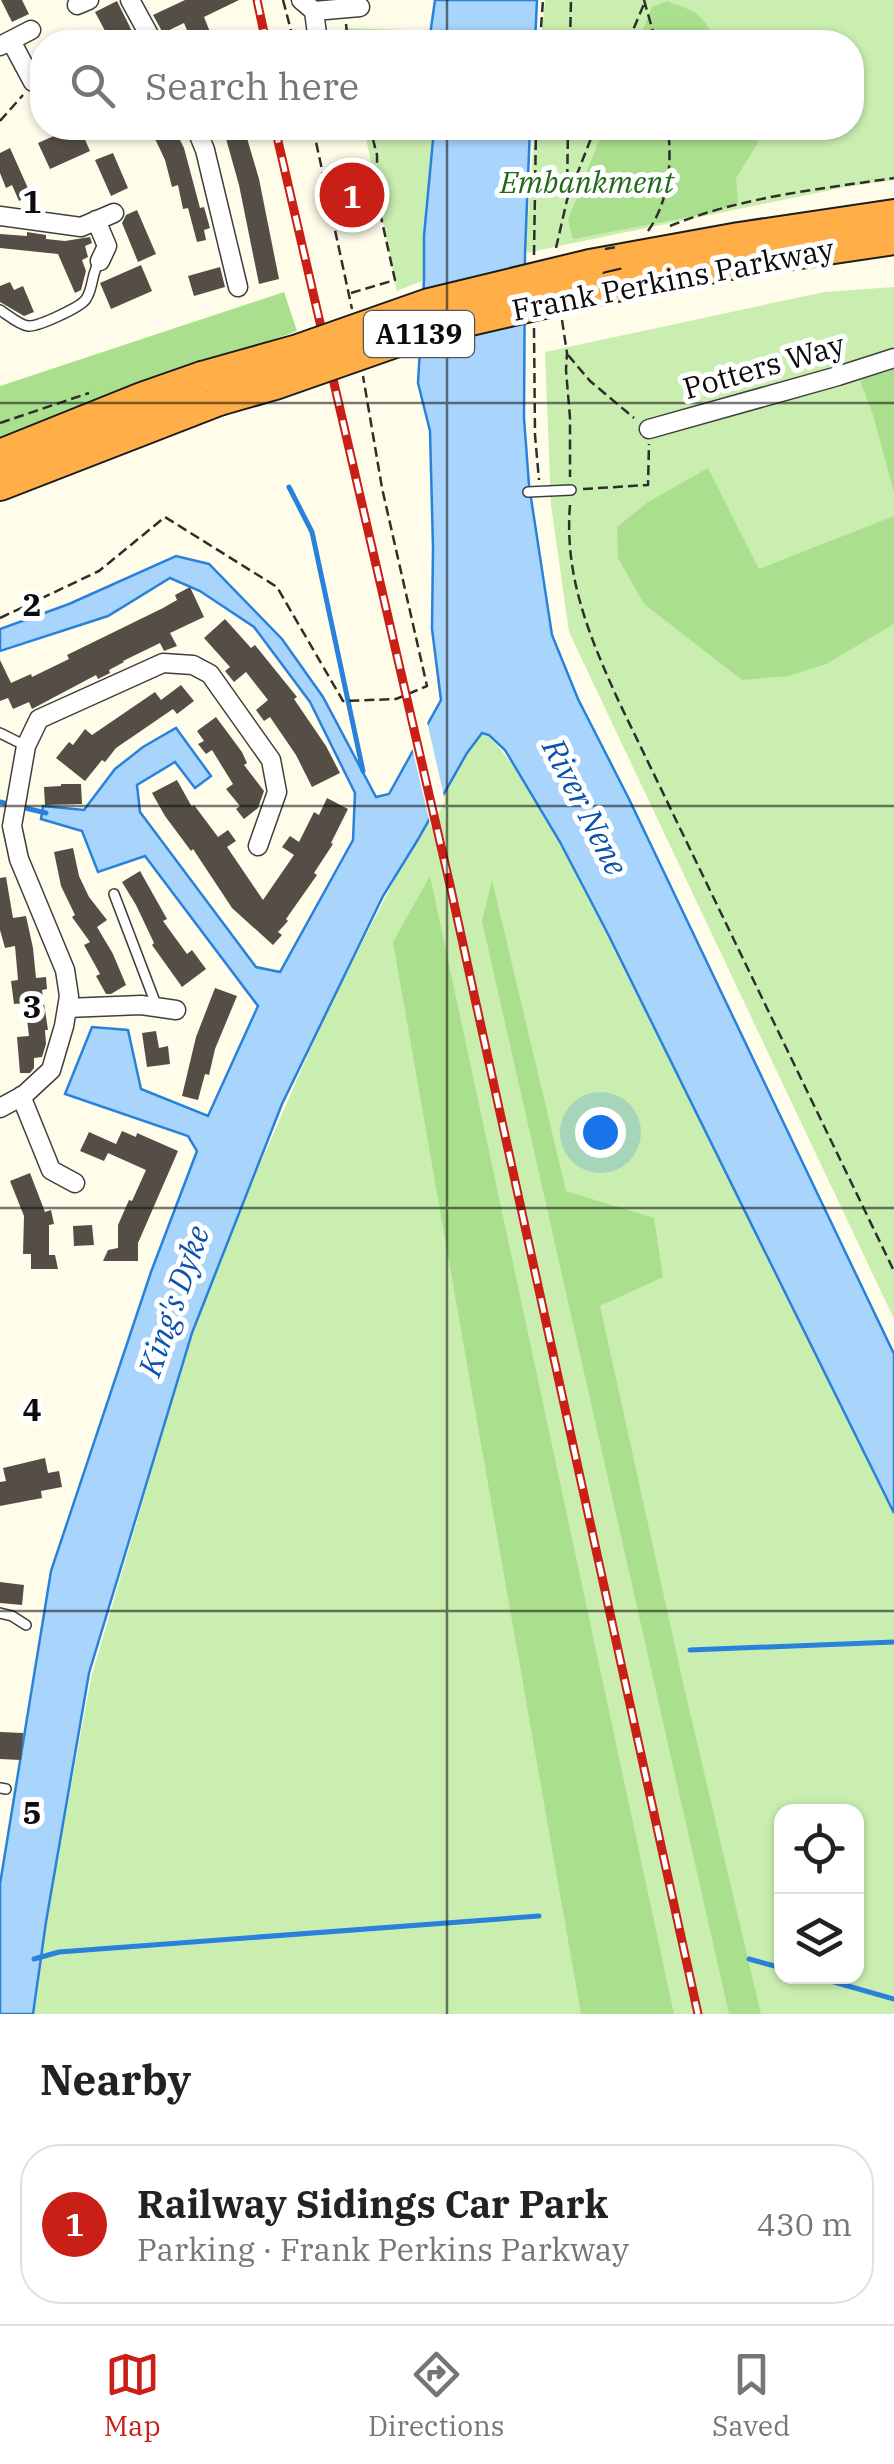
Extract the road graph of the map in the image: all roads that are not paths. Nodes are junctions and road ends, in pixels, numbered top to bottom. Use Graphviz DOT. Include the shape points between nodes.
graph roads {
  1 [pos="130,0"];
  2 [pos="308,5"];
  3 [pos="360,7"];
  4 [pos="30,30"];
  5 [pos="146,30"];
  6 [pos="315,30"];
  7 [pos="5,43"];
  8 [pos="30,78"];
  9 [pos="201,140"];
  10 [pos="894,215"];
  11 [pos="0,216"];
  12 [pos="894,239"];
  13 [pos="109,253"];
  14 [pos="238,287"];
  15 [pos="0,310"];
  16 [pos="894,358"];
  17 [pos="210,389"];
  18 [pos="648,429"];
  19 [pos="0,454"];
  20 [pos="0,485"];
  21 [pos="571,490"];
  22 [pos="528,492"];
  23 [pos="0,733"];
  24 [pos="26,746"];
  25 [pos="258,846"];
  26 [pos="114,894"];
  27 [pos="66,1008"];
  28 [pos="166,1009"];
  29 [pos="21,1096"];
  30 [pos="0,1108"];
  31 [pos="75,1183"];
  32 [pos="0,1613"];
  33 [pos="26,1625"];
  1 -- 5 [label="street"];
  2 -- 3 [label="street"];
  2 -- 6 [label="street"];
  4 -- 7 [label="street"];
  7 -- 8 [label="street"];
  9 -- 14 [label="street"];
  10 -- 17 [label="highway, Frank Perkins Parkway / A1139, bridge" via="590,266 429,304"];
  11 -- 13 [label="street" via="81,227 105,217"];
  12 -- 17 [label="highway, Frank Perkins Parkway / A1139, bridge" via="625,284 432,329 275,384"];
  13 -- 15 [label="lane" via="96,265 84,303 35,326"];
  16 -- 18 [label="street, Potters Way"];
  17 -- 19 [label="highway, Frank Perkins Parkway / A1139" via="142,398"];
  17 -- 20 [label="highway, Frank Perkins Parkway / A1139"];
  21 -- 22 [label="lane"];
  23 -- 24 [label="lane"];
  24 -- 25 [label="street" via="39,719 163,663 193,665 210,674 271,760 277,792"];
  24 -- 27 [label="street" via="12,826 65,970"];
  26 -- 28 [label="lane"];
  27 -- 28 [label="street"];
  27 -- 29 [label="street" via="52,1070"];
  29 -- 30 [label="street"];
  29 -- 31 [label="street" via="52,1170"];
  32 -- 33 [label="lane"];
}
